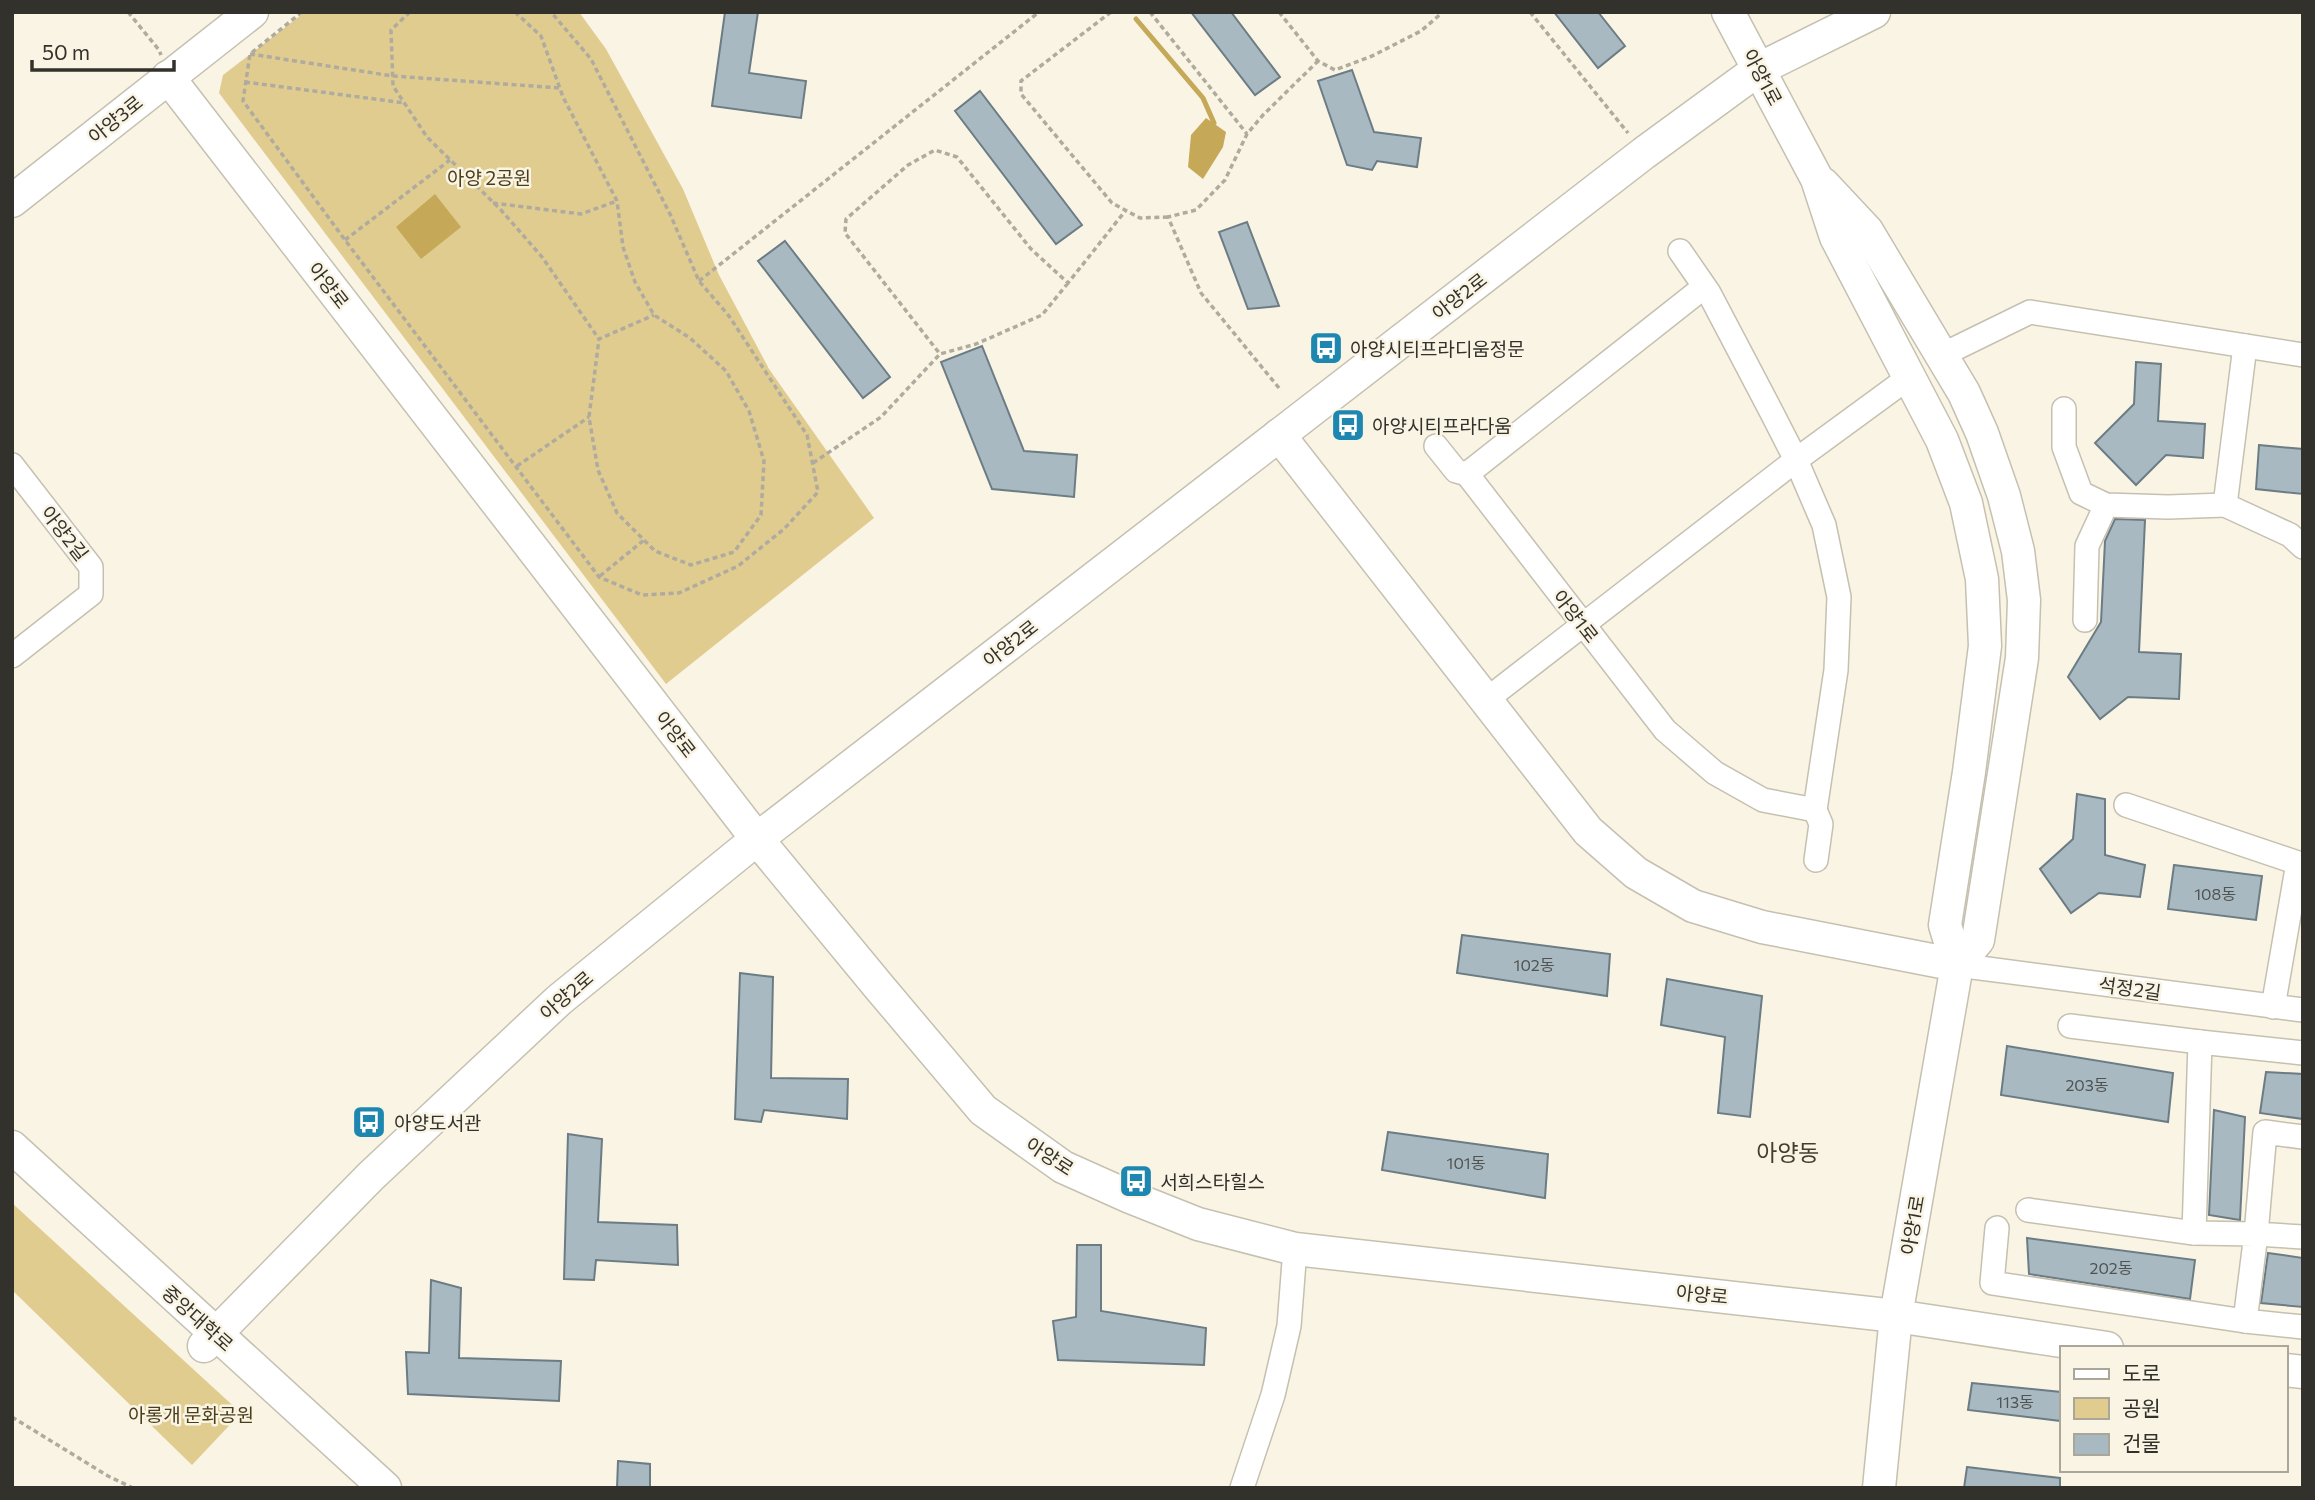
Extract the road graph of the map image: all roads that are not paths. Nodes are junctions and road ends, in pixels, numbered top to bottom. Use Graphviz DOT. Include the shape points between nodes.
graph roads {
  1 [pos="252,12"];
  2 [pos="1728,12"];
  3 [pos="1874,12"];
  4 [pos="1759,69"];
  5 [pos="168,77"];
  6 [pos="1817,179"];
  7 [pos="12,201"];
  8 [pos="1680,251"];
  9 [pos="1704,287"];
  10 [pos="2245,346"];
  11 [pos="1942,355"];
  12 [pos="2303,355"];
  13 [pos="1908,378"];
  14 [pos="2064,409"];
  15 [pos="1279,435"];
  16 [pos="1436,446"];
  17 [pos="1796,460"];
  18 [pos="12,465"];
  19 [pos="1467,474"];
  20 [pos="2105,505"];
  21 [pos="2225,505"];
  22 [pos="2303,547"];
  23 [pos="2085,620"];
  24 [pos="1583,625"];
  25 [pos="12,656"];
  26 [pos="1486,700"];
  27 [pos="2126,805"];
  28 [pos="1815,810"];
  29 [pos="757,839"];
  30 [pos="2300,858"];
  31 [pos="1815,860"];
  32 [pos="1957,965"];
  33 [pos="2273,1007"];
  34 [pos="2303,1010"];
  35 [pos="2070,1026"];
  36 [pos="2200,1042"];
  37 [pos="2303,1053"];
  38 [pos="2303,1137"];
  39 [pos="12,1147"];
  40 [pos="12,1174"];
  41 [pos="2028,1210"];
  42 [pos="1997,1228"];
  43 [pos="2194,1233"];
  44 [pos="2256,1234"];
  45 [pos="2303,1237"];
  46 [pos="1296,1248"];
  47 [pos="1896,1316"];
  48 [pos="2245,1321"];
  49 [pos="2303,1327"];
  50 [pos="210,1339"];
  51 [pos="2094,1346"];
  52 [pos="356,1488"];
  53 [pos="385,1488"];
  54 [pos="1242,1488"];
  55 [pos="1879,1488"];
  1 -- 5 [label="street, 아양3로"];
  2 -- 4 [label="street, 아양1로"];
  3 -- 4 [label="street, 아양2로"];
  4 -- 6 [label="street, 아양1로"];
  4 -- 15 [label="street, 아양2로"];
  5 -- 7 [label="street, 아양3로"];
  5 -- 29 [label="street, 아양로"];
  6 -- 11 [label="street, 아양1로" via="1867,231"];
  6 -- 13 [label="street, 아양1로" via="1836,237"];
  8 -- 9 [label="street"];
  9 -- 17 [label="street"];
  9 -- 19 [label="street"];
  10 -- 11 [label="street" via="2030,312"];
  10 -- 12 [label="street"];
  10 -- 21 [label="street"];
  11 -- 32 [label="street, 아양1로" via="1983,433 2018,551 2024,600 2022,658 1978,940"];
  13 -- 17 [label="street"];
  13 -- 32 [label="street, 아양1로" via="1942,440 1966,503 1982,579 1985,646 1945,925"];
  14 -- 20 [label="street" via="2064,447 2081,493"];
  15 -- 26 [label="street"];
  15 -- 29 [label="street, 아양2로"];
  16 -- 19 [label="street, 아양1로" via="1456,471"];
  17 -- 24 [label="street"];
  17 -- 28 [label="street" via="1824,526 1839,597 1836,670"];
  18 -- 25 [label="street, 아양2길" via="91,567 91,594"];
  19 -- 24 [label="street, 아양1로"];
  20 -- 21 [label="street"];
  20 -- 23 [label="street" via="2087,546"];
  21 -- 22 [label="street" via="2290,534"];
  24 -- 26 [label="street"];
  24 -- 28 [label="street, 아양1로" via="1665,730 1715,773 1763,800"];
  26 -- 32 [label="street" via="1588,831 1636,873 1693,906 1762,927"];
  27 -- 30 [label="street"];
  28 -- 31 [label="street" via="1821,824"];
  29 -- 46 [label="street, 아양로" via="983,1110 1063,1167 1130,1198 1198,1224"];
  29 -- 50 [label="street, 아양2로" via="559,1000 372,1176"];
  30 -- 33 [label="street"];
  32 -- 33 [label="street, 석정2길"];
  32 -- 47 [label="street, 아양1로"];
  33 -- 34 [label="street, 석정2길"];
  35 -- 36 [label="street"];
  36 -- 37 [label="street"];
  36 -- 43 [label="street"];
  38 -- 44 [label="street" via="2265,1132"];
  39 -- 50 [label="street, 중앙대학로"];
  40 -- 50 [label="street, 중앙대학로"];
  41 -- 43 [label="street"];
  42 -- 48 [label="street" via="1992,1283"];
  43 -- 44 [label="street"];
  44 -- 45 [label="street"];
  44 -- 48 [label="street"];
  46 -- 47 [label="street, 아양로"];
  46 -- 54 [label="street" via="1289,1326 1273,1395"];
  47 -- 51 [label="street, 아양로"];
  47 -- 55 [label="street, 아양1로"];
  48 -- 49 [label="street"];
  50 -- 52 [label="street, 중앙대학로"];
  50 -- 53 [label="street, 중앙대학로"];
}
